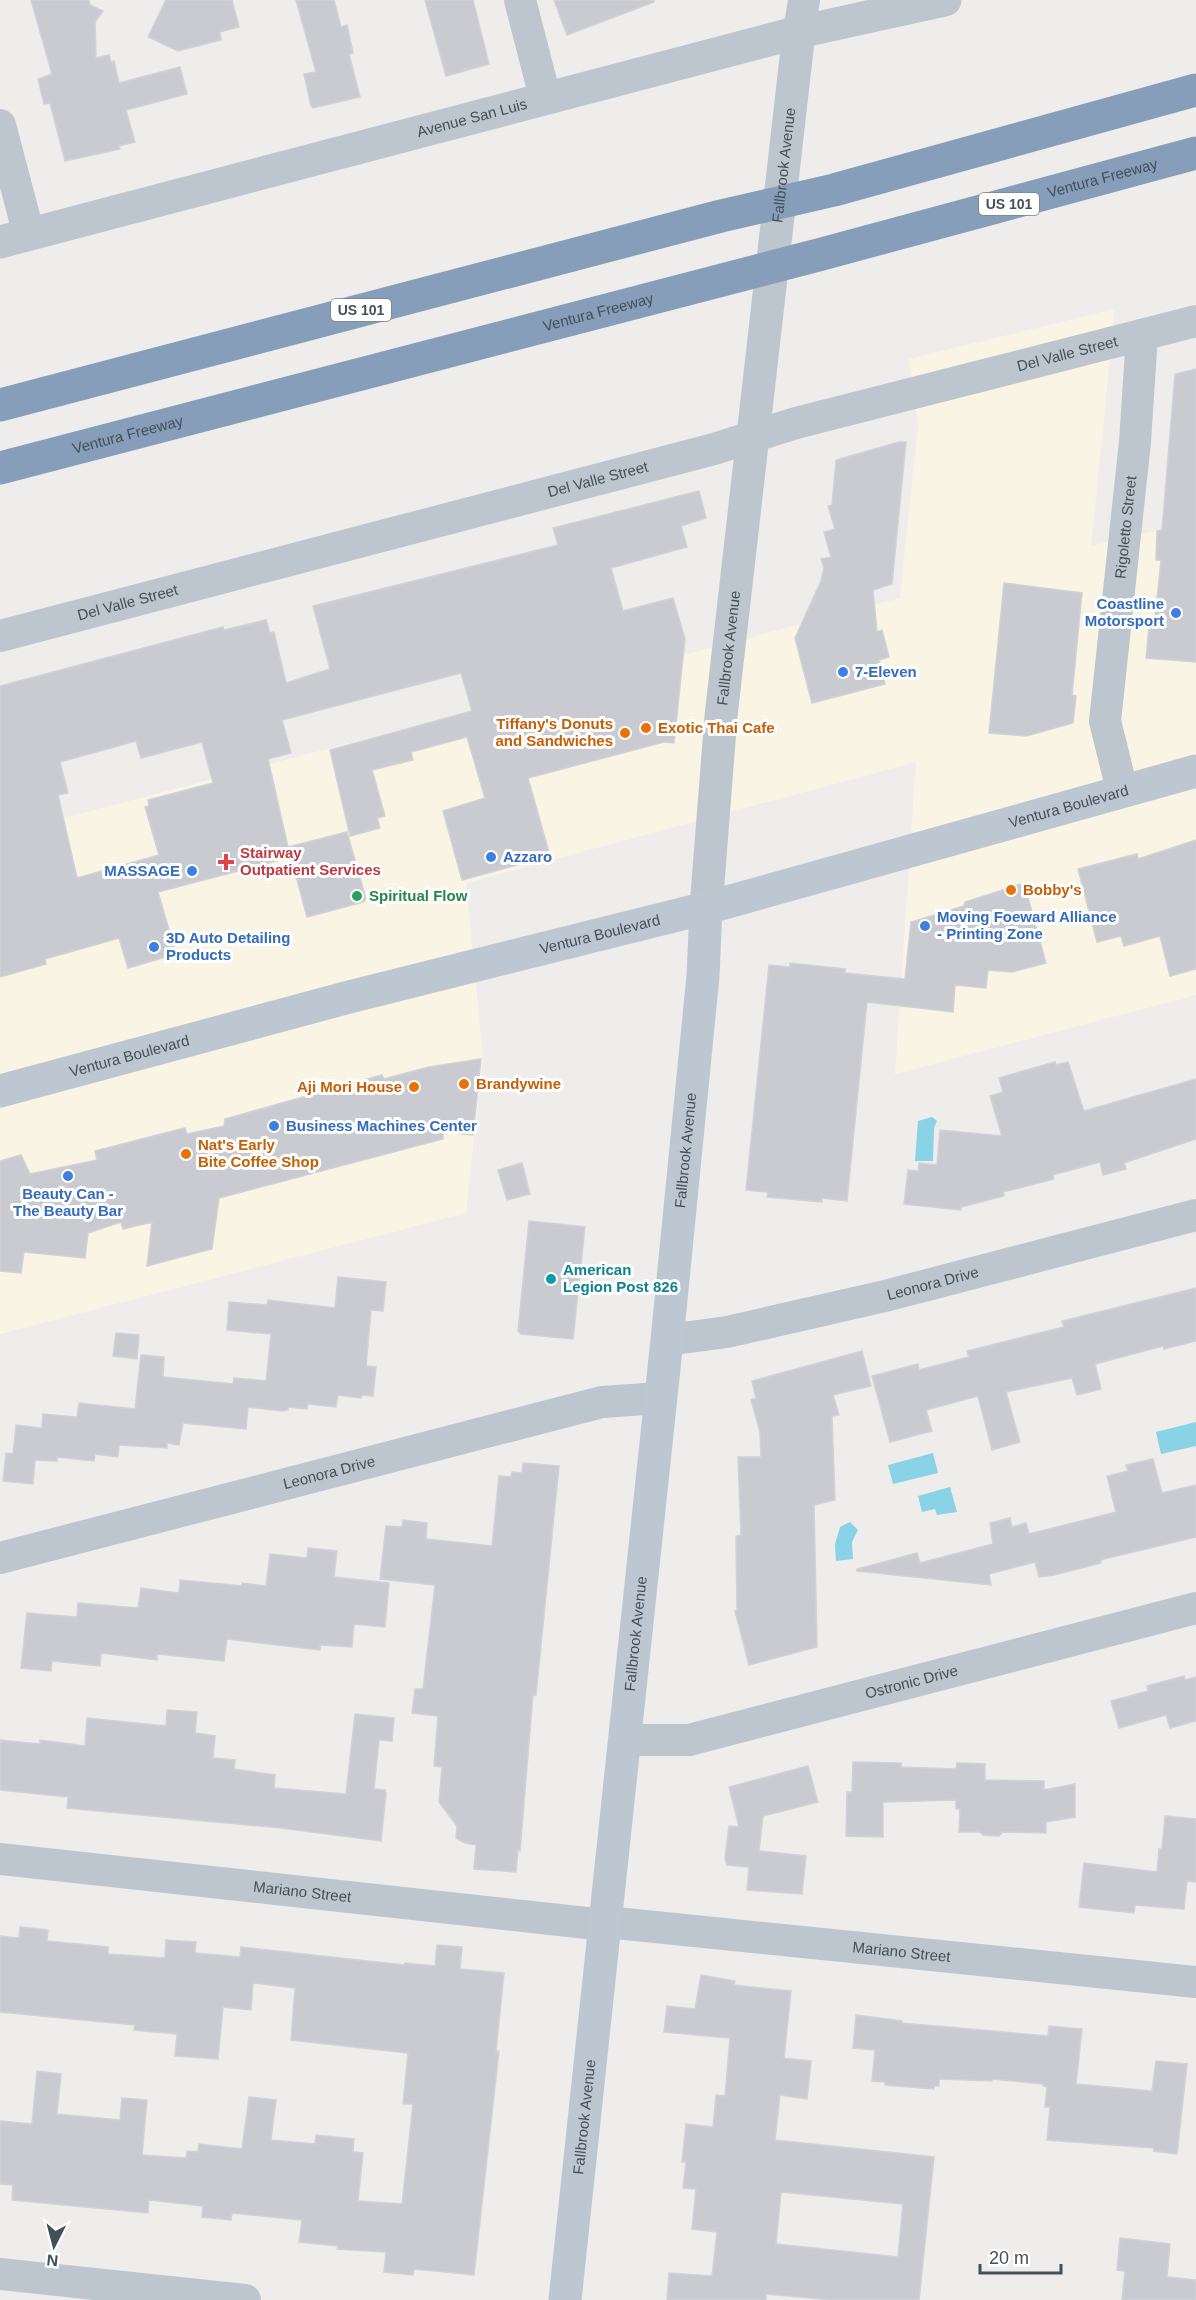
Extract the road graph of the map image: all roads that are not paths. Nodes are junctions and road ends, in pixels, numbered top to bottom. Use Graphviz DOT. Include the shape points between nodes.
graph roads {
  1 [pos="519,0"];
  2 [pos="804,0"];
  3 [pos="945,0"];
  4 [pos="799,32"];
  5 [pos="1196,90"];
  6 [pos="544,97"];
  7 [pos="0,125"];
  8 [pos="1196,153"];
  9 [pos="14,238"];
  10 [pos="1196,321"];
  11 [pos="1142,334"];
  12 [pos="0,405"];
  13 [pos="753,438"];
  14 [pos="0,468"];
  15 [pos="0,636"];
  16 [pos="1196,771"];
  17 [pos="1122,790"];
  18 [pos="706,909"];
  19 [pos="0,1091"];
  20 [pos="1196,1215"];
  21 [pos="667,1340"];
  22 [pos="660,1398"];
  23 [pos="0,1558"];
  24 [pos="1196,1608"];
  25 [pos="624,1740"];
  26 [pos="0,1859"];
  27 [pos="606,1924"];
  28 [pos="1196,1982"];
  29 [pos="0,2274"];
  30 [pos="245,2300"];
  31 [pos="565,2300"];
  1 -- 6 [label="street"];
  2 -- 4 [label="street, Fallbrook Avenue"];
  3 -- 4 [label="street, Avenue San Luis"];
  4 -- 6 [label="street, Avenue San Luis"];
  4 -- 13 [label="street, Fallbrook Avenue"];
  5 -- 12 [label="highway, US 101" via="834,190"];
  6 -- 9 [label="street, Avenue San Luis"];
  7 -- 9 [label="street"];
  8 -- 14 [label="highway, Ventura Freeway / US 101"];
  10 -- 11 [label="street, Del Valle Street"];
  11 -- 13 [label="street, Del Valle Street" via="796,423"];
  11 -- 17 [label="street, Rigoletto Street" via="1135,442 1105,721"];
  13 -- 15 [label="street, Del Valle Street"];
  13 -- 18 [label="street, Fallbrook Avenue" via="721,716"];
  16 -- 17 [label="main road, Ventura Boulevard"];
  17 -- 18 [label="main road, Ventura Boulevard"];
  18 -- 19 [label="main road, Ventura Boulevard" via="353,996"];
  18 -- 21 [label="main road, Fallbrook Avenue" via="703,976"];
  20 -- 21 [label="street, Leonora Drive" via="885,1296 727,1332"];
  21 -- 22 [label="main road, Fallbrook Avenue"];
  22 -- 23 [label="street, Leonora Drive" via="602,1402"];
  22 -- 25 [label="main road, Fallbrook Avenue"];
  24 -- 25 [label="street, Ostronic Drive" via="689,1740"];
  25 -- 27 [label="main road, Fallbrook Avenue"];
  26 -- 27 [label="street, Mariano Street"];
  27 -- 28 [label="street, Mariano Street"];
  27 -- 31 [label="main road, Fallbrook Avenue"];
  29 -- 30 [label="street"];
}
